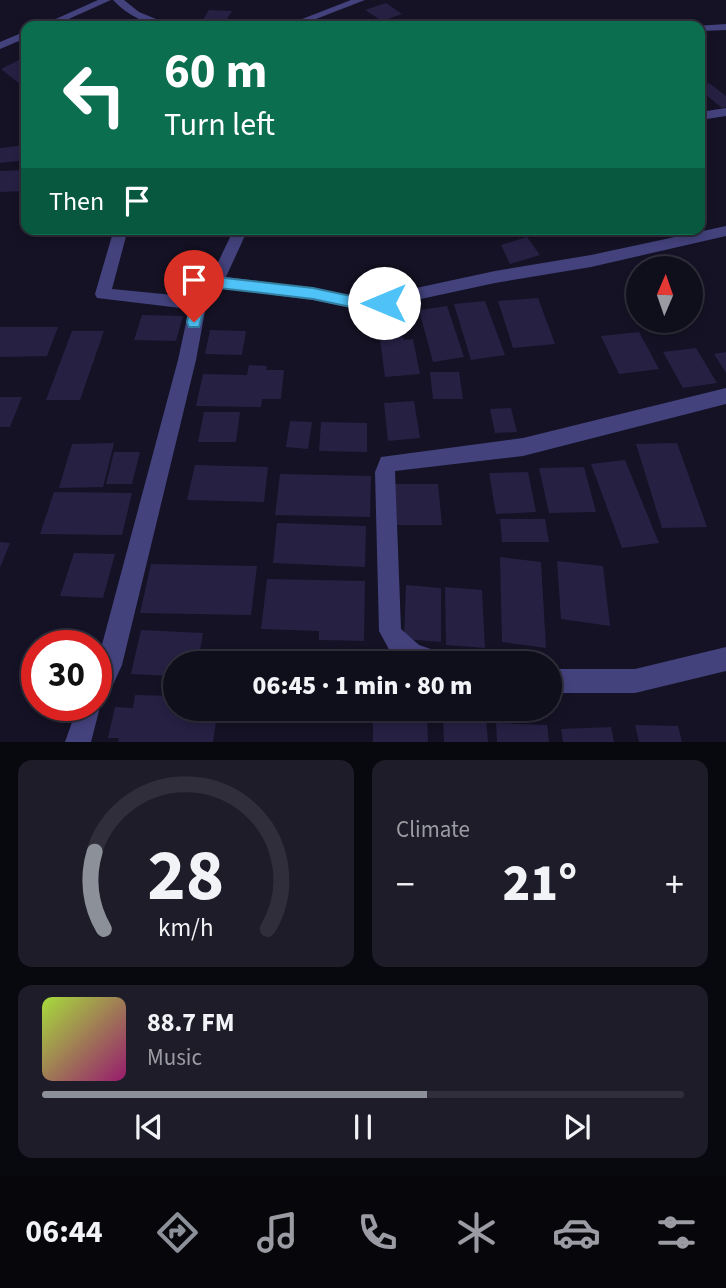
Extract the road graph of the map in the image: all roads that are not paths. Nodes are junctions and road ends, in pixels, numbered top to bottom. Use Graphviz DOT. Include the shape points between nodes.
graph roads {
  1 [pos="106,0"];
  2 [pos="118,0"];
  3 [pos="360,0"];
  4 [pos="57,21"];
  5 [pos="148,21"];
  6 [pos="303,21"];
  7 [pos="726,27"];
  8 [pos="705,28"];
  9 [pos="21,36"];
  10 [pos="0,46"];
  11 [pos="726,112"];
  12 [pos="705,115"];
  13 [pos="726,231"];
  14 [pos="119,235"];
  15 [pos="238,235"];
  16 [pos="216,282"];
  17 [pos="198,304"];
  18 [pos="726,396"];
  19 [pos="405,651"];
  20 [pos="112,653"];
  21 [pos="726,659"];
  22 [pos="562,681"];
  23 [pos="85,721"];
  24 [pos="78,742"];
  1 -- 4 [label="street"];
  2 -- 5 [label="street"];
  3 -- 6 [label="street"];
  7 -- 8 [label="street"];
  9 -- 10 [label="street"];
  11 -- 12 [label="street"];
  13 -- 16 [label="street" via="374,304"];
  14 -- 17 [label="street" via="103,294"];
  15 -- 16 [label="street"];
  16 -- 17 [label="street"];
  17 -- 20 [label="street"];
  18 -- 19 [label="street" via="523,447 388,463 390,631"];
  21 -- 22 [label="street" via="635,681"];
  23 -- 24 [label="street"];
}
